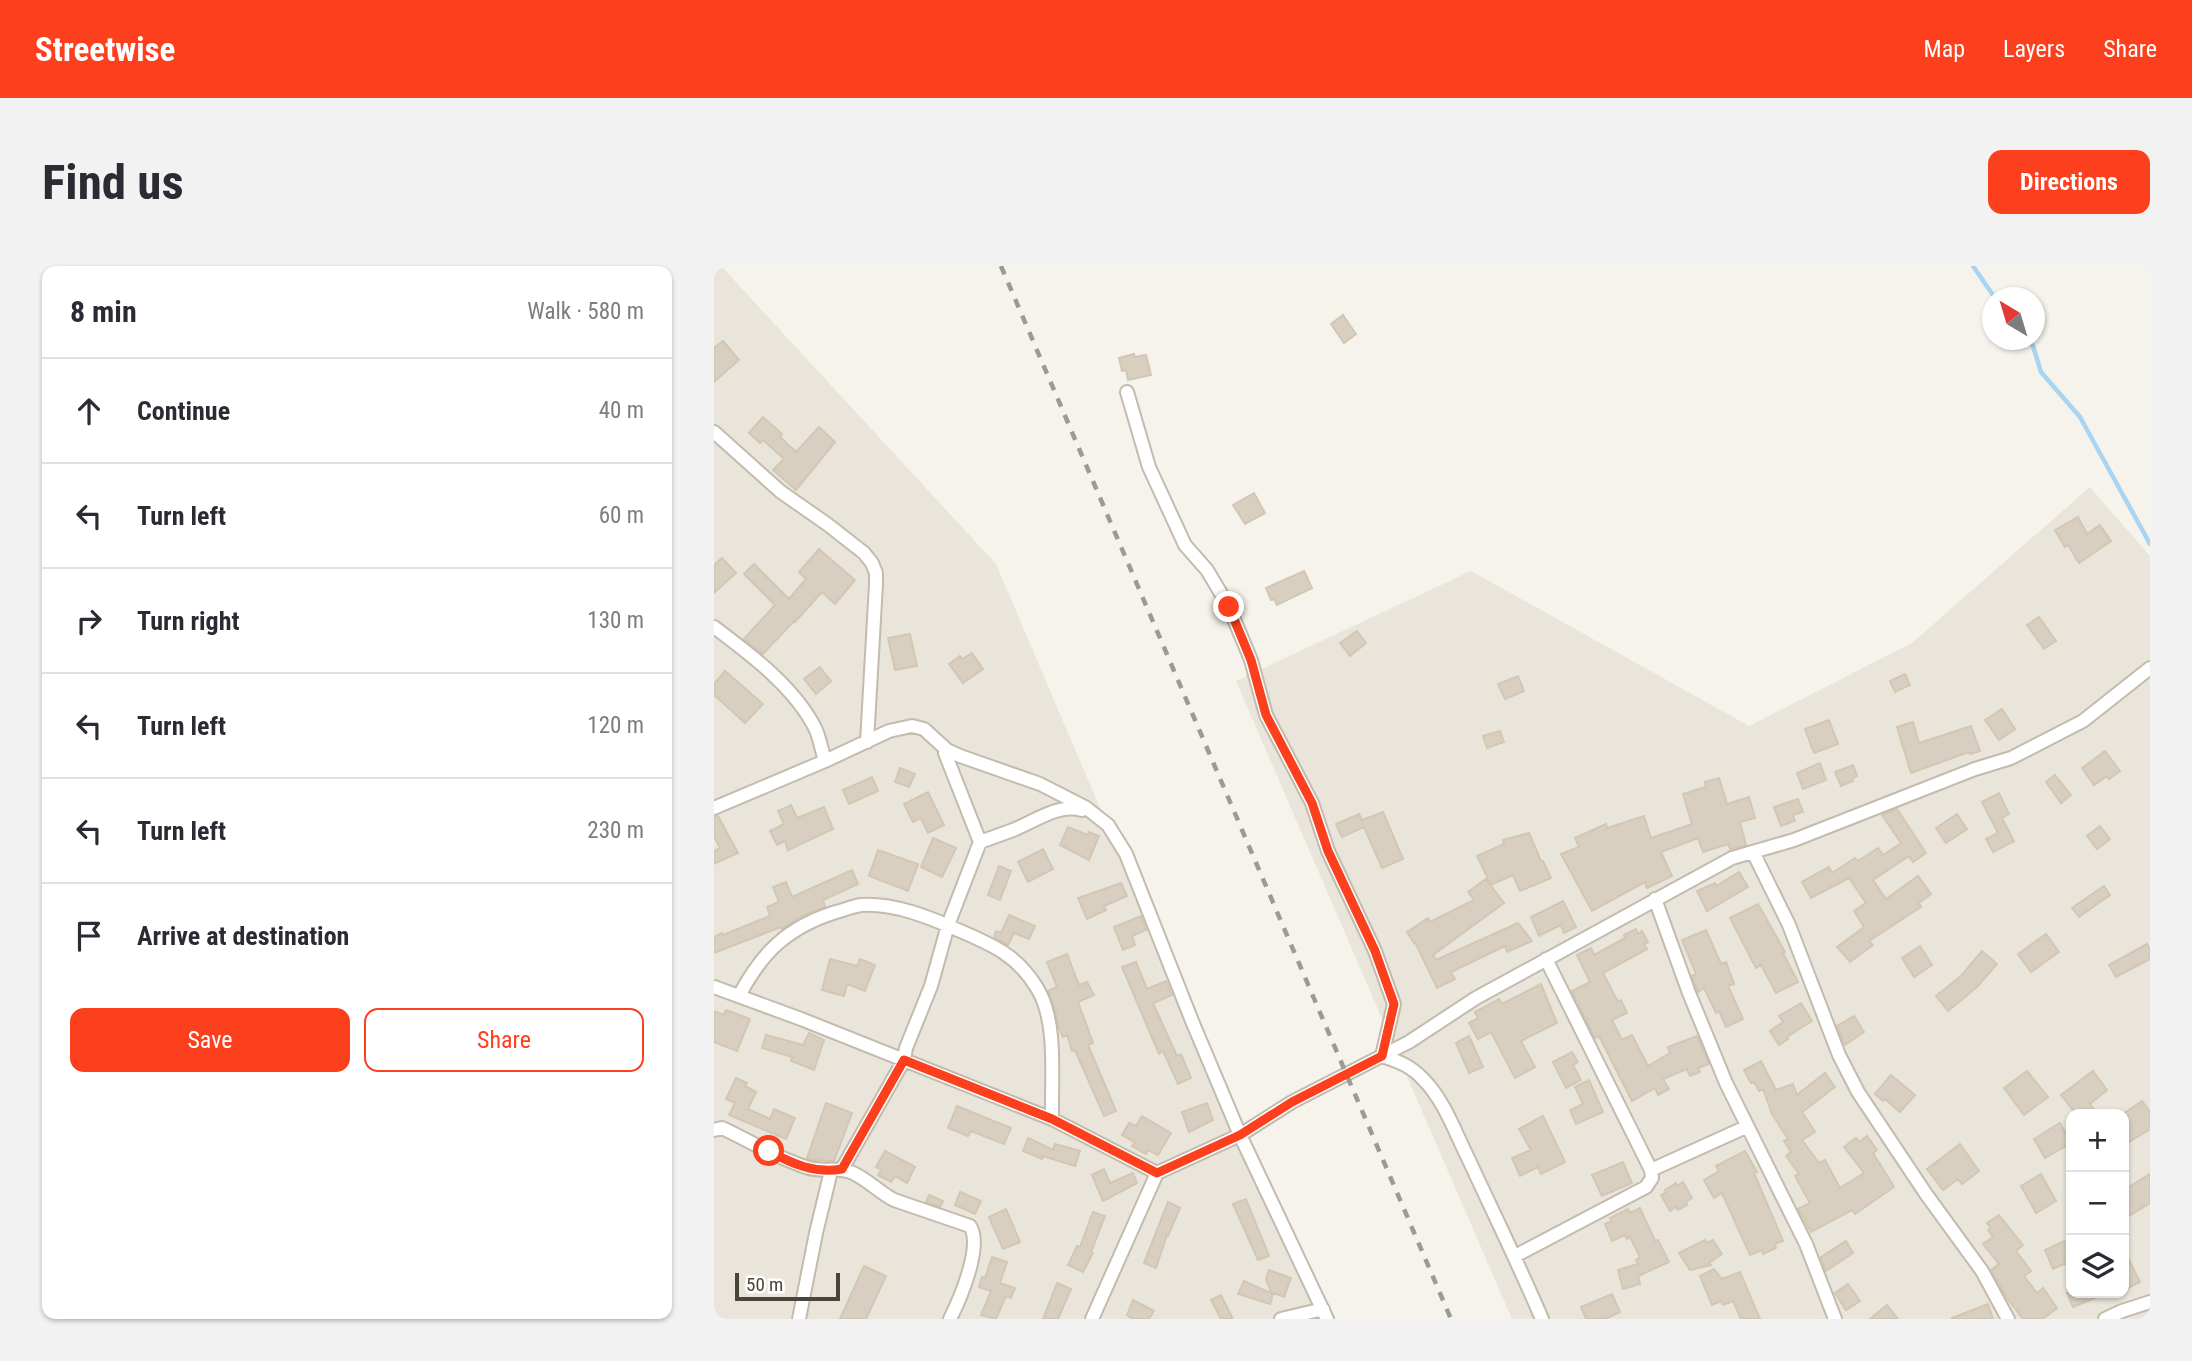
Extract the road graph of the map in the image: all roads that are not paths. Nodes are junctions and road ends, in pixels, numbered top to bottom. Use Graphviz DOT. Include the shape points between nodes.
graph roads {
  1 [pos="1127,392"];
  2 [pos="714,432"];
  3 [pos="714,626"];
  4 [pos="2150,668"];
  5 [pos="867,742"];
  6 [pos="947,750"];
  7 [pos="825,761"];
  8 [pos="714,808"];
  9 [pos="1096,815"];
  10 [pos="980,842"];
  11 [pos="1753,852"];
  12 [pos="1655,899"];
  13 [pos="948,925"];
  14 [pos="1546,959"];
  15 [pos="714,987"];
  16 [pos="740,996"];
  17 [pos="1382,1056"];
  18 [pos="904,1060"];
  19 [pos="1052,1119"];
  20 [pos="1746,1127"];
  21 [pos="714,1129"];
  22 [pos="1240,1135"];
  23 [pos="837,1170"];
  24 [pos="1651,1170"];
  25 [pos="1157,1173"];
  26 [pos="1515,1256"];
  27 [pos="2150,1302"];
  28 [pos="1325,1314"];
  29 [pos="799,1319"];
  30 [pos="950,1319"];
  31 [pos="1092,1319"];
  32 [pos="1281,1319"];
  33 [pos="1542,1319"];
  34 [pos="1835,1319"];
  35 [pos="2008,1319"];
  36 [pos="2105,1319"];
  1 -- 17 [label="street" via="1149,467 1185,545 1229,607 1251,660 1266,715 1312,803 1328,851 1375,951 1394,1004"];
  2 -- 5 [label="street" via="780,492 872,563 876,584"];
  3 -- 7 [label="street" via="782,684 802,708 816,730"];
  4 -- 11 [label="street" via="2083,720 2011,758"];
  5 -- 6 [label="street" via="912,726 924,729"];
  5 -- 7 [label="street"];
  6 -- 9 [label="street" via="1040,784"];
  6 -- 10 [label="street" via="950,769"];
  7 -- 8 [label="street"];
  9 -- 10 [label="street" via="1069,807"];
  9 -- 22 [label="street" via="1126,854"];
  10 -- 13 [label="street"];
  11 -- 12 [label="street" via="1732,858"];
  11 -- 35 [label="street" via="1789,925 1858,1092 1982,1271"];
  12 -- 14 [label="street"];
  12 -- 20 [label="street"];
  13 -- 16 [label="street" via="898,908 860,905 821,917 784,937 766,954"];
  13 -- 18 [label="street"];
  13 -- 19 [label="street" via="1004,951 1039,991 1049,1017"];
  14 -- 17 [label="street"];
  14 -- 24 [label="street"];
  15 -- 16 [label="street"];
  16 -- 18 [label="street"];
  17 -- 22 [label="street" via="1292,1102"];
  17 -- 26 [label="street" via="1402,1062 1430,1086"];
  18 -- 19 [label="street"];
  18 -- 23 [label="street"];
  19 -- 25 [label="street"];
  20 -- 24 [label="street"];
  20 -- 34 [label="street" via="1806,1244"];
  21 -- 23 [label="street" via="722,1128 810,1169"];
  22 -- 25 [label="street"];
  22 -- 28 [label="street"];
  23 -- 29 [label="street" via="816,1233"];
  23 -- 30 [label="street" via="863,1179 894,1200 970,1226 975,1240 972,1260"];
  24 -- 26 [label="street" via="1646,1187"];
  25 -- 31 [label="street"];
  26 -- 33 [label="street"];
  27 -- 36 [label="street"];
  28 -- 32 [label="street"];
}
